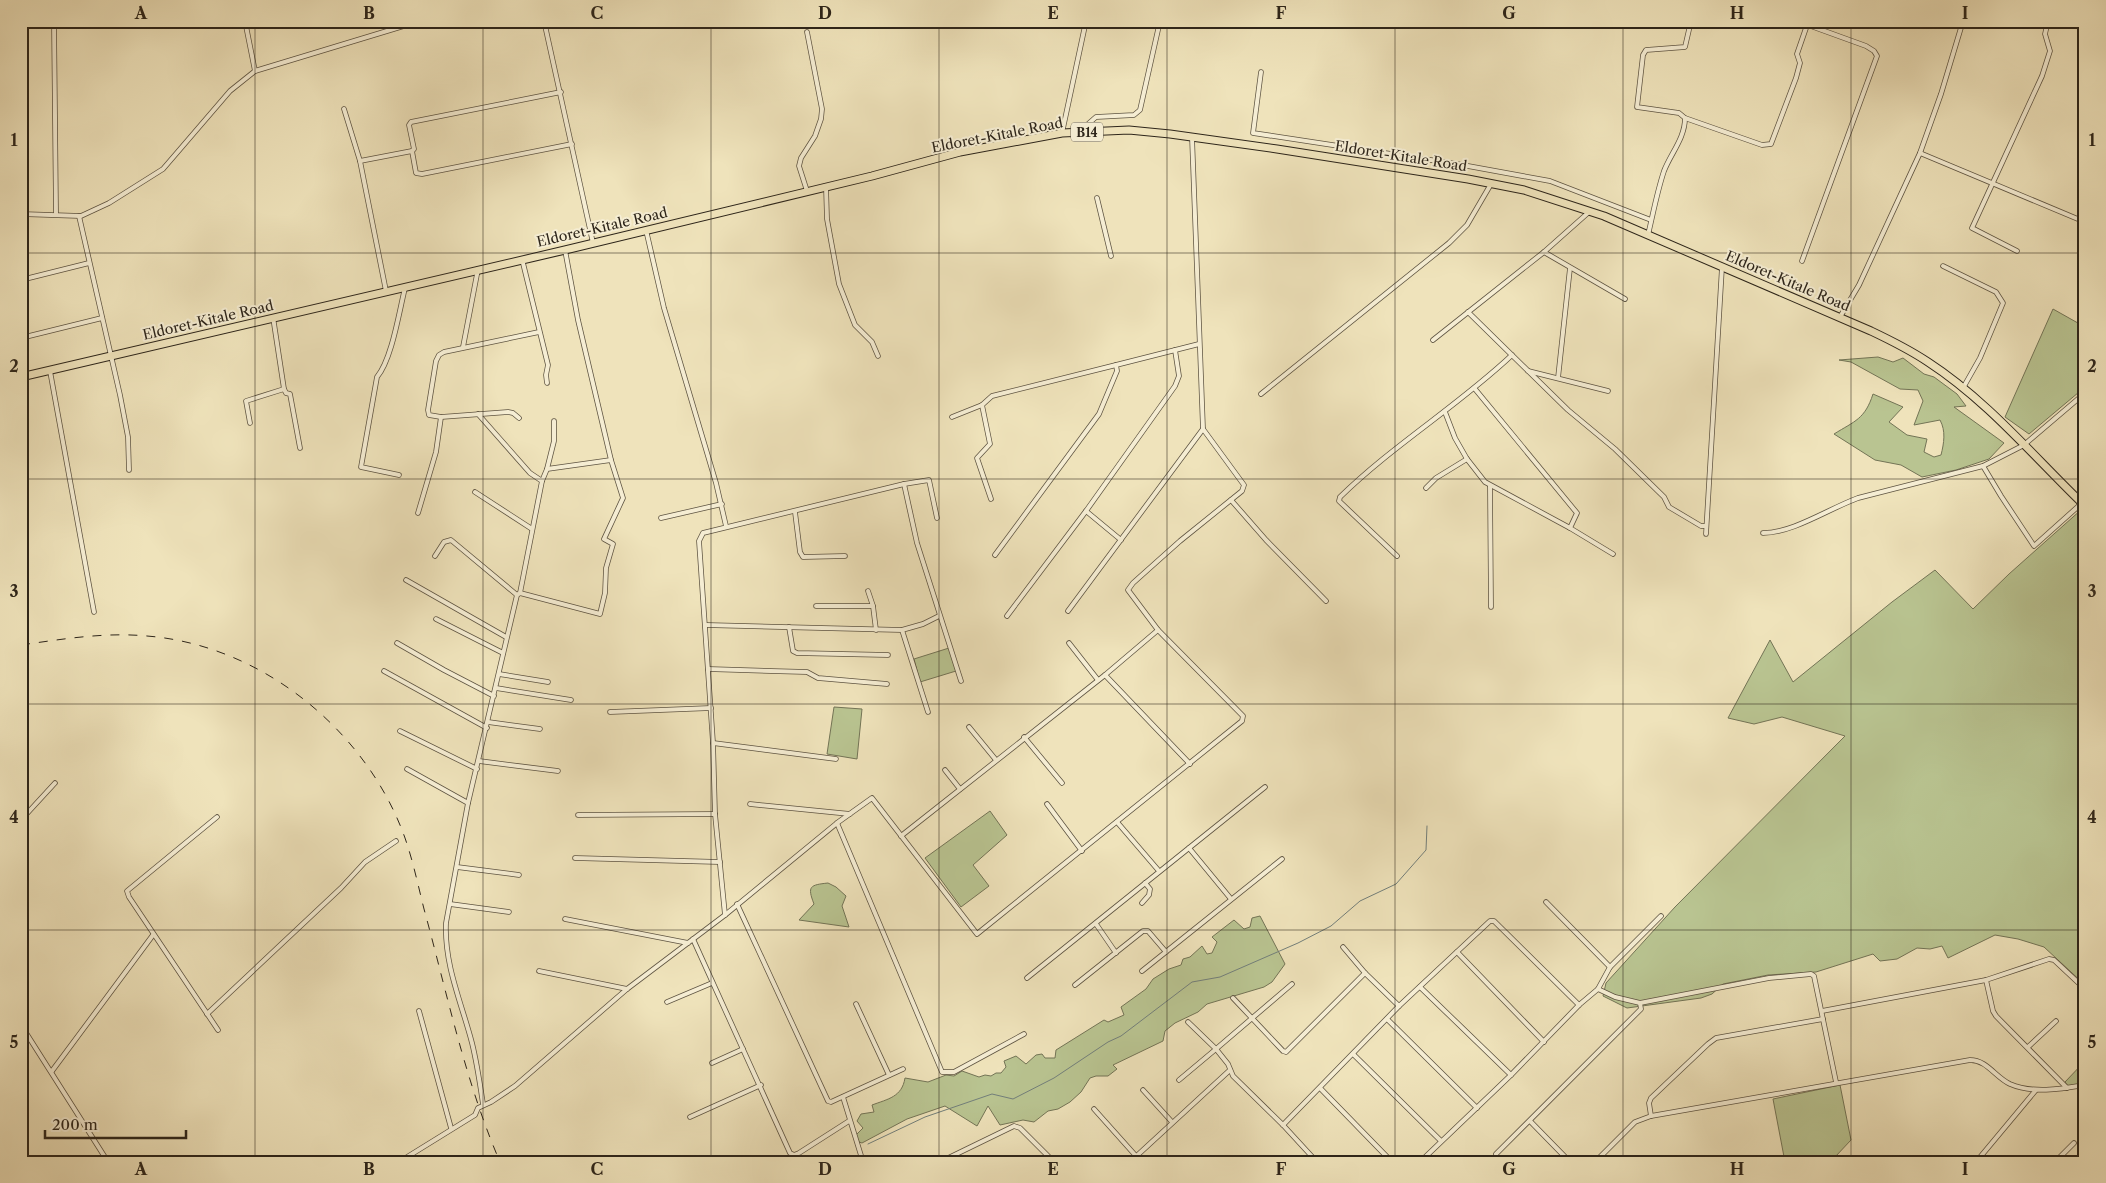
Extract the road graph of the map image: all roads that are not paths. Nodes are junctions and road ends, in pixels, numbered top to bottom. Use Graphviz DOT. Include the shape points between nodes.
graph roads {
  1 [pos="54,21"];
  2 [pos="245,21"];
  3 [pos="420,21"];
  4 [pos="544,21"];
  5 [pos="1086,21"];
  6 [pos="1160,21"];
  7 [pos="1691,21"];
  8 [pos="1797,21"];
  9 [pos="1963,21"];
  10 [pos="2048,21"];
  11 [pos="1803,22"];
  12 [pos="807,32"];
  13 [pos="255,71"];
  14 [pos="1261,72"];
  15 [pos="561,92"];
  16 [pos="344,109"];
  17 [pos="1685,118"];
  18 [pos="1062,133"];
  19 [pos="1078,133"];
  20 [pos="1192,137"];
  21 [pos="572,144"];
  22 [pos="412,151"];
  23 [pos="1920,153"];
  24 [pos="360,161"];
  25 [pos="1491,184"];
  26 [pos="1994,184"];
  27 [pos="826,186"];
  28 [pos="808,192"];
  29 [pos="1097,198"];
  30 [pos="1591,211"];
  31 [pos="2085,212"];
  32 [pos="21,214"];
  33 [pos="56,214"];
  34 [pos="78,216"];
  35 [pos="1651,220"];
  36 [pos="2083,221"];
  37 [pos="646,230"];
  38 [pos="1648,235"];
  39 [pos="593,243"];
  40 [pos="565,250"];
  41 [pos="2017,251"];
  42 [pos="1544,252"];
  43 [pos="1111,256"];
  44 [pos="522,259"];
  45 [pos="1802,262"];
  46 [pos="89,263"];
  47 [pos="1943,266"];
  48 [pos="1722,267"];
  49 [pos="1570,268"];
  50 [pos="478,269"];
  51 [pos="21,280"];
  52 [pos="405,286"];
  53 [pos="386,291"];
  54 [pos="1625,299"];
  55 [pos="1468,312"];
  56 [pos="102,318"];
  57 [pos="273,318"];
  58 [pos="1840,318"];
  59 [pos="539,332"];
  60 [pos="21,338"];
  61 [pos="1433,340"];
  62 [pos="1199,344"];
  63 [pos="463,347"];
  64 [pos="1175,350"];
  65 [pos="1512,355"];
  66 [pos="112,356"];
  67 [pos="878,356"];
  68 [pos="1116,365"];
  69 [pos="50,370"];
  70 [pos="1528,371"];
  71 [pos="21,377"];
  72 [pos="1558,378"];
  73 [pos="547,383"];
  74 [pos="1963,388"];
  75 [pos="284,389"];
  76 [pos="1475,389"];
  77 [pos="1608,391"];
  78 [pos="2085,393"];
  79 [pos="1261,394"];
  80 [pos="982,405"];
  81 [pos="1445,412"];
  82 [pos="478,414"];
  83 [pos="442,417"];
  84 [pos="952,417"];
  85 [pos="519,418"];
  86 [pos="554,421"];
  87 [pos="250,423"];
  88 [pos="1203,428"];
  89 [pos="2024,445"];
  90 [pos="300,448"];
  91 [pos="611,460"];
  92 [pos="1467,460"];
  93 [pos="1983,466"];
  94 [pos="128,470"];
  95 [pos="547,470"];
  96 [pos="399,475"];
  97 [pos="542,481"];
  98 [pos="904,484"];
  99 [pos="1490,486"];
  100 [pos="1426,488"];
  101 [pos="475,492"];
  102 [pos="991,499"];
  103 [pos="1231,500"];
  104 [pos="722,504"];
  105 [pos="2083,505"];
  106 [pos="1086,511"];
  107 [pos="418,512"];
  108 [pos="795,512"];
  109 [pos="660,518"];
  110 [pos="937,518"];
  111 [pos="726,526"];
  112 [pos="1706,526"];
  113 [pos="1570,528"];
  114 [pos="532,529"];
  115 [pos="1763,533"];
  116 [pos="1706,534"];
  117 [pos="1120,540"];
  118 [pos="1613,554"];
  119 [pos="995,555"];
  120 [pos="436,556"];
  121 [pos="846,556"];
  122 [pos="1398,556"];
  123 [pos="406,580"];
  124 [pos="868,591"];
  125 [pos="519,594"];
  126 [pos="1326,601"];
  127 [pos="816,606"];
  128 [pos="873,606"];
  129 [pos="1491,607"];
  130 [pos="1068,611"];
  131 [pos="94,612"];
  132 [pos="939,616"];
  133 [pos="1007,616"];
  134 [pos="436,619"];
  135 [pos="706,625"];
  136 [pos="789,627"];
  137 [pos="876,630"];
  138 [pos="902,630"];
  139 [pos="1158,630"];
  140 [pos="506,637"];
  141 [pos="397,643"];
  142 [pos="1068,643"];
  143 [pos="503,652"];
  144 [pos="888,655"];
  145 [pos="708,669"];
  146 [pos="384,671"];
  147 [pos="498,674"];
  148 [pos="1106,675"];
  149 [pos="1098,680"];
  150 [pos="961,681"];
  151 [pos="548,682"];
  152 [pos="887,684"];
  153 [pos="496,688"];
  154 [pos="494,696"];
  155 [pos="571,700"];
  156 [pos="711,708"];
  157 [pos="610,712"];
  158 [pos="928,712"];
  159 [pos="488,722"];
  160 [pos="969,727"];
  161 [pos="487,728"];
  162 [pos="540,729"];
  163 [pos="400,731"];
  164 [pos="1024,738"];
  165 [pos="714,743"];
  166 [pos="836,759"];
  167 [pos="996,760"];
  168 [pos="479,761"];
  169 [pos="1190,764"];
  170 [pos="407,769"];
  171 [pos="477,769"];
  172 [pos="945,770"];
  173 [pos="558,771"];
  174 [pos="55,783"];
  175 [pos="1062,783"];
  176 [pos="1265,787"];
  177 [pos="960,789"];
  178 [pos="468,803"];
  179 [pos="750,804"];
  180 [pos="1047,804"];
  181 [pos="715,814"];
  182 [pos="850,814"];
  183 [pos="578,815"];
  184 [pos="217,817"];
  185 [pos="21,820"];
  186 [pos="1117,822"];
  187 [pos="837,823"];
  188 [pos="901,836"];
  189 [pos="396,841"];
  190 [pos="1189,848"];
  191 [pos="1082,851"];
  192 [pos="575,858"];
  193 [pos="1282,860"];
  194 [pos="720,862"];
  195 [pos="457,867"];
  196 [pos="1159,871"];
  197 [pos="519,874"];
  198 [pos="1145,883"];
  199 [pos="1231,899"];
  200 [pos="1546,902"];
  201 [pos="1142,903"];
  202 [pos="450,904"];
  203 [pos="737,904"];
  204 [pos="510,912"];
  205 [pos="725,915"];
  206 [pos="1661,916"];
  207 [pos="565,919"];
  208 [pos="1096,924"];
  209 [pos="153,935"];
  210 [pos="694,939"];
  211 [pos="688,943"];
  212 [pos="1342,947"];
  213 [pos="1166,952"];
  214 [pos="1456,952"];
  215 [pos="1116,953"];
  216 [pos="1610,967"];
  217 [pos="539,971"];
  218 [pos="1142,971"];
  219 [pos="1365,973"];
  220 [pos="1028,978"];
  221 [pos="1986,980"];
  222 [pos="712,983"];
  223 [pos="1292,984"];
  224 [pos="1075,985"];
  225 [pos="1420,987"];
  226 [pos="627,989"];
  227 [pos="1598,989"];
  228 [pos="2085,989"];
  229 [pos="1233,998"];
  230 [pos="667,1002"];
  231 [pos="1640,1003"];
  232 [pos="856,1004"];
  233 [pos="1579,1005"];
  234 [pos="1399,1006"];
  235 [pos="419,1011"];
  236 [pos="1822,1011"];
  237 [pos="207,1014"];
  238 [pos="1253,1018"];
  239 [pos="1387,1019"];
  240 [pos="1823,1019"];
  241 [pos="2056,1021"];
  242 [pos="1188,1022"];
  243 [pos="21,1025"];
  244 [pos="218,1030"];
  245 [pos="1024,1034"];
  246 [pos="1544,1042"];
  247 [pos="2028,1047"];
  248 [pos="743,1049"];
  249 [pos="1216,1049"];
  250 [pos="1353,1054"];
  251 [pos="712,1063"];
  252 [pos="903,1069"];
  253 [pos="1230,1070"];
  254 [pos="52,1071"];
  255 [pos="889,1075"];
  256 [pos="1511,1075"];
  257 [pos="1179,1080"];
  258 [pos="1836,1082"];
  259 [pos="761,1085"];
  260 [pos="2085,1085"];
  261 [pos="1320,1088"];
  262 [pos="2067,1088"];
  263 [pos="1143,1090"];
  264 [pos="2036,1090"];
  265 [pos="843,1097"];
  266 [pos="483,1104"];
  267 [pos="1477,1108"];
  268 [pos="1094,1109"];
  269 [pos="1652,1116"];
  270 [pos="690,1117"];
  271 [pos="1530,1120"];
  272 [pos="849,1121"];
  273 [pos="1172,1122"];
  274 [pos="1284,1125"];
  275 [pos="451,1128"];
  276 [pos="1441,1141"];
  277 [pos="2074,1143"];
  278 [pos="1496,1154"];
  279 [pos="1136,1156"];
  280 [pos="108,1162"];
  281 [pos="399,1162"];
  282 [pos="862,1162"];
  283 [pos="940,1162"];
  284 [pos="1054,1162"];
  285 [pos="1130,1162"];
  286 [pos="1317,1162"];
  287 [pos="1392,1162"];
  288 [pos="1420,1162"];
  289 [pos="1570,1162"];
  290 [pos="1595,1162"];
  291 [pos="1976,1162"];
  292 [pos="2055,1162"];
  1 -- 33 [label="street"];
  2 -- 13 [label="street"];
  3 -- 13 [label="street"];
  4 -- 15 [label="street"];
  5 -- 18 [label="street"];
  6 -- 19 [label="street" via="1140,110 1134,115 1096,117"];
  7 -- 17 [label="street" via="1685,47 1644,52 1637,106 1679,113"];
  8 -- 11 [label="street"];
  9 -- 23 [label="street" via="1942,94"];
  10 -- 26 [label="street" via="2045,34 2050,51 2048,58"];
  11 -- 17 [label="street" via="1806,28 1797,54 1800,63 1771,144 1762,145"];
  11 -- 45 [label="street" via="1866,46 1876,56"];
  12 -- 28 [label="street" via="822,109 818,128 801,158 800,166"];
  13 -- 34 [label="street" via="230,91 163,169 109,204"];
  14 -- 35 [label="street" via="1253,133 1449,162 1532,178"];
  15 -- 21 [label="street"];
  15 -- 22 [label="street" via="411,122"];
  16 -- 24 [label="street"];
  17 -- 35 [label="street" via="1683,132 1664,172"];
  18 -- 19 [label="highway, Eldoret-Kitale Road / B14"];
  18 -- 27 [label="highway, Eldoret-Kitale Road / B14" via="960,152"];
  19 -- 20 [label="highway, Eldoret-Kitale Road / B14" via="1130,130"];
  20 -- 25 [label="highway, Eldoret-Kitale Road / B14"];
  20 -- 62 [label="street"];
  21 -- 22 [label="street" via="422,174 416,173"];
  21 -- 39 [label="street"];
  22 -- 24 [label="street"];
  23 -- 26 [label="street"];
  23 -- 58 [label="street" via="1859,286"];
  24 -- 53 [label="street"];
  25 -- 30 [label="highway, Eldoret-Kitale Road / B14" via="1532,192"];
  25 -- 79 [label="street" via="1467,225 1449,243"];
  26 -- 36 [label="street"];
  26 -- 41 [label="street" via="1973,229"];
  27 -- 28 [label="highway, Eldoret-Kitale Road / B14"];
  27 -- 67 [label="street" via="827,218 839,284 855,325 872,342"];
  28 -- 37 [label="highway, Eldoret-Kitale Road / B14"];
  29 -- 43 [label="street"];
  30 -- 38 [label="highway, Eldoret-Kitale Road / B14"];
  30 -- 42 [label="street"];
  31 -- 36 [label="street"];
  32 -- 33 [label="street"];
  33 -- 34 [label="street"];
  34 -- 46 [label="street"];
  35 -- 38 [label="street"];
  37 -- 39 [label="highway, Eldoret-Kitale Road / B14"];
  37 -- 104 [label="street" via="664,308"];
  38 -- 48 [label="highway, Eldoret-Kitale Road / B14"];
  39 -- 40 [label="highway, Eldoret-Kitale Road / B14"];
  40 -- 44 [label="highway, Eldoret-Kitale Road / B14"];
  40 -- 91 [label="street"];
  42 -- 49 [label="street"];
  42 -- 55 [label="street"];
  44 -- 50 [label="highway, Eldoret-Kitale Road / B14"];
  44 -- 59 [label="street"];
  46 -- 51 [label="street"];
  46 -- 56 [label="street"];
  47 -- 74 [label="street" via="1996,292 2003,303 1980,358"];
  48 -- 58 [label="highway, Eldoret-Kitale Road / B14"];
  48 -- 112 [label="street"];
  49 -- 54 [label="street"];
  49 -- 72 [label="street"];
  50 -- 52 [label="highway, Eldoret-Kitale Road / B14"];
  50 -- 63 [label="street"];
  52 -- 53 [label="highway, Eldoret-Kitale Road / B14"];
  52 -- 96 [label="street" via="387,358 377,377 361,467"];
  53 -- 57 [label="highway, Eldoret-Kitale Road / B14"];
  55 -- 61 [label="street"];
  55 -- 65 [label="street"];
  56 -- 60 [label="street"];
  56 -- 66 [label="street"];
  57 -- 66 [label="highway, Eldoret-Kitale Road / B14"];
  57 -- 75 [label="street"];
  58 -- 74 [label="highway, Eldoret-Kitale Road / B14" via="1916,354"];
  59 -- 63 [label="street"];
  59 -- 73 [label="street" via="548,365"];
  62 -- 64 [label="street"];
  62 -- 88 [label="street"];
  63 -- 83 [label="street" via="444,352 436,360 428,410 429,415"];
  64 -- 68 [label="street"];
  64 -- 106 [label="street" via="1179,376 1176,386"];
  65 -- 70 [label="street"];
  65 -- 76 [label="street"];
  66 -- 69 [label="highway, Eldoret-Kitale Road / B14"];
  66 -- 94 [label="street" via="128,437"];
  68 -- 80 [label="street" via="992,396"];
  68 -- 119 [label="street" via="1115,379 1099,414"];
  69 -- 71 [label="highway, Eldoret-Kitale Road / B14"];
  69 -- 131 [label="street"];
  70 -- 72 [label="street"];
  70 -- 112 [label="street" via="1664,497 1669,507"];
  72 -- 77 [label="street"];
  74 -- 89 [label="highway, Eldoret-Kitale Road / B14"];
  75 -- 87 [label="street" via="246,401"];
  75 -- 90 [label="street" via="290,394"];
  76 -- 81 [label="street"];
  76 -- 113 [label="street" via="1577,513"];
  78 -- 89 [label="street"];
  80 -- 84 [label="street"];
  80 -- 102 [label="street" via="990,444 977,458"];
  81 -- 92 [label="street"];
  81 -- 122 [label="street" via="1340,497 1339,501"];
  82 -- 83 [label="street"];
  82 -- 85 [label="street" via="513,413"];
  82 -- 97 [label="street" via="530,473"];
  83 -- 107 [label="street" via="436,452"];
  86 -- 95 [label="street" via="554,441"];
  88 -- 103 [label="street" via="1244,486"];
  88 -- 117 [label="street"];
  89 -- 93 [label="street"];
  89 -- 105 [label="highway, Eldoret-Kitale Road / B14"];
  91 -- 95 [label="street"];
  91 -- 125 [label="street" via="623,498 604,539 613,544 606,568 600,614"];
  92 -- 99 [label="street"];
  92 -- 100 [label="street" via="1436,478"];
  93 -- 105 [label="street" via="2034,546"];
  93 -- 115 [label="street" via="1858,498 1783,531"];
  95 -- 97 [label="street"];
  97 -- 114 [label="street"];
  98 -- 108 [label="street"];
  98 -- 110 [label="street" via="929,480"];
  98 -- 132 [label="street" via="917,543"];
  99 -- 113 [label="street"];
  99 -- 129 [label="street"];
  101 -- 114 [label="street"];
  103 -- 126 [label="street"];
  103 -- 139 [label="street" via="1180,541 1128,590"];
  104 -- 109 [label="street"];
  104 -- 111 [label="street"];
  106 -- 117 [label="street"];
  106 -- 133 [label="street"];
  108 -- 111 [label="street"];
  108 -- 121 [label="street" via="800,552 804,557"];
  111 -- 135 [label="street" via="704,532 699,541"];
  112 -- 116 [label="street"];
  113 -- 118 [label="street"];
  114 -- 125 [label="street"];
  117 -- 130 [label="street"];
  120 -- 125 [label="street" via="444,542 451,540"];
  123 -- 140 [label="street"];
  124 -- 128 [label="street"];
  125 -- 140 [label="street"];
  127 -- 128 [label="street"];
  128 -- 137 [label="street"];
  132 -- 138 [label="street"];
  132 -- 150 [label="street"];
  134 -- 143 [label="street"];
  135 -- 136 [label="street"];
  135 -- 145 [label="street"];
  136 -- 137 [label="street"];
  136 -- 144 [label="street" via="793,651 797,653"];
  137 -- 138 [label="street"];
  138 -- 158 [label="street"];
  139 -- 148 [label="street"];
  139 -- 169 [label="street" via="1242,716 1242,722"];
  140 -- 143 [label="street"];
  141 -- 154 [label="street"];
  142 -- 149 [label="street"];
  143 -- 147 [label="street"];
  145 -- 152 [label="street" via="807,672 818,678"];
  145 -- 156 [label="street"];
  146 -- 161 [label="street"];
  147 -- 151 [label="street"];
  147 -- 153 [label="street"];
  148 -- 149 [label="street"];
  148 -- 169 [label="street"];
  149 -- 164 [label="street"];
  153 -- 154 [label="street"];
  153 -- 155 [label="street"];
  154 -- 159 [label="street"];
  156 -- 157 [label="street"];
  156 -- 165 [label="street"];
  159 -- 161 [label="street"];
  159 -- 162 [label="street"];
  160 -- 167 [label="street"];
  161 -- 168 [label="street"];
  163 -- 171 [label="street"];
  164 -- 167 [label="street"];
  164 -- 175 [label="street"];
  165 -- 166 [label="street"];
  165 -- 181 [label="street"];
  167 -- 177 [label="street"];
  168 -- 171 [label="street"];
  168 -- 173 [label="street"];
  169 -- 186 [label="street"];
  170 -- 178 [label="street"];
  171 -- 178 [label="street"];
  172 -- 177 [label="street"];
  174 -- 185 [label="street"];
  176 -- 190 [label="street"];
  177 -- 188 [label="street"];
  178 -- 195 [label="street"];
  179 -- 182 [label="street"];
  180 -- 191 [label="street"];
  181 -- 183 [label="street"];
  181 -- 194 [label="street"];
  182 -- 187 [label="street"];
  182 -- 188 [label="street" via="872,798"];
  184 -- 209 [label="street" via="128,889 129,897"];
  186 -- 191 [label="street"];
  186 -- 196 [label="street"];
  187 -- 203 [label="street"];
  187 -- 245 [label="street" via="942,1072 954,1072"];
  188 -- 191 [label="street" via="977,934"];
  189 -- 237 [label="street" via="365,862"];
  190 -- 196 [label="street"];
  190 -- 199 [label="street"];
  192 -- 194 [label="street"];
  193 -- 199 [label="street"];
  194 -- 205 [label="street"];
  195 -- 197 [label="street"];
  195 -- 202 [label="street"];
  196 -- 198 [label="street"];
  198 -- 201 [label="street" via="1150,889"];
  198 -- 208 [label="street"];
  199 -- 213 [label="street"];
  200 -- 216 [label="street"];
  202 -- 204 [label="street"];
  202 -- 266 [label="street" via="445,942 472,1044"];
  203 -- 205 [label="street"];
  203 -- 265 [label="street" via="827,1099 831,1102"];
  205 -- 210 [label="street"];
  206 -- 216 [label="street"];
  207 -- 211 [label="street"];
  208 -- 215 [label="street"];
  208 -- 220 [label="street"];
  209 -- 237 [label="street"];
  209 -- 254 [label="street"];
  210 -- 211 [label="street"];
  210 -- 222 [label="street"];
  211 -- 226 [label="street"];
  212 -- 219 [label="street"];
  213 -- 215 [label="street" via="1145,930"];
  213 -- 218 [label="street"];
  214 -- 225 [label="street"];
  214 -- 233 [label="street" via="1490,921 1494,921"];
  214 -- 246 [label="street"];
  215 -- 224 [label="street"];
  216 -- 227 [label="street"];
  217 -- 226 [label="street"];
  219 -- 234 [label="street"];
  219 -- 238 [label="street" via="1287,1051 1283,1051"];
  221 -- 228 [label="street" via="2051,959"];
  221 -- 236 [label="street"];
  221 -- 247 [label="street" via="1994,1013"];
  222 -- 230 [label="street"];
  222 -- 248 [label="street"];
  223 -- 238 [label="street"];
  225 -- 234 [label="street"];
  225 -- 256 [label="street"];
  226 -- 266 [label="street" via="515,1086 492,1102"];
  227 -- 231 [label="street"];
  227 -- 233 [label="street"];
  229 -- 238 [label="street"];
  231 -- 236 [label="street" via="1769,978 1811,974"];
  231 -- 271 [label="street" via="1641,1009"];
  232 -- 255 [label="street"];
  233 -- 246 [label="street"];
  234 -- 239 [label="street"];
  235 -- 275 [label="street"];
  236 -- 240 [label="street"];
  237 -- 244 [label="street"];
  238 -- 249 [label="street"];
  239 -- 250 [label="street"];
  239 -- 267 [label="street"];
  240 -- 258 [label="street"];
  240 -- 269 [label="street" via="1716,1038 1651,1098"];
  241 -- 247 [label="street"];
  242 -- 249 [label="street"];
  243 -- 254 [label="street"];
  246 -- 256 [label="street"];
  247 -- 262 [label="street"];
  248 -- 251 [label="street"];
  248 -- 259 [label="street"];
  249 -- 253 [label="street"];
  249 -- 257 [label="street"];
  250 -- 261 [label="street"];
  250 -- 276 [label="street"];
  252 -- 255 [label="street"];
  253 -- 273 [label="street"];
  253 -- 274 [label="street"];
  254 -- 280 [label="street"];
  255 -- 265 [label="street"];
  256 -- 267 [label="street"];
  258 -- 264 [label="street" via="1977,1060 2011,1084"];
  258 -- 269 [label="street"];
  259 -- 270 [label="street"];
  259 -- 272 [label="street" via="788,1150 794,1155"];
  260 -- 262 [label="street"];
  261 -- 274 [label="street"];
  261 -- 287 [label="street"];
  262 -- 264 [label="street"];
  263 -- 273 [label="street"];
  264 -- 291 [label="street"];
  265 -- 272 [label="street"];
  266 -- 275 [label="street" via="475,1115"];
  267 -- 276 [label="street"];
  268 -- 279 [label="street"];
  269 -- 290 [label="street" via="1635,1122"];
  271 -- 278 [label="street"];
  271 -- 289 [label="street"];
  272 -- 282 [label="street"];
  273 -- 279 [label="street"];
  274 -- 286 [label="street"];
  275 -- 281 [label="street"];
  276 -- 288 [label="street"];
  277 -- 292 [label="street"];
  279 -- 285 [label="street"];
  283 -- 284 [label="street" via="1014,1126 1020,1128"];
}
